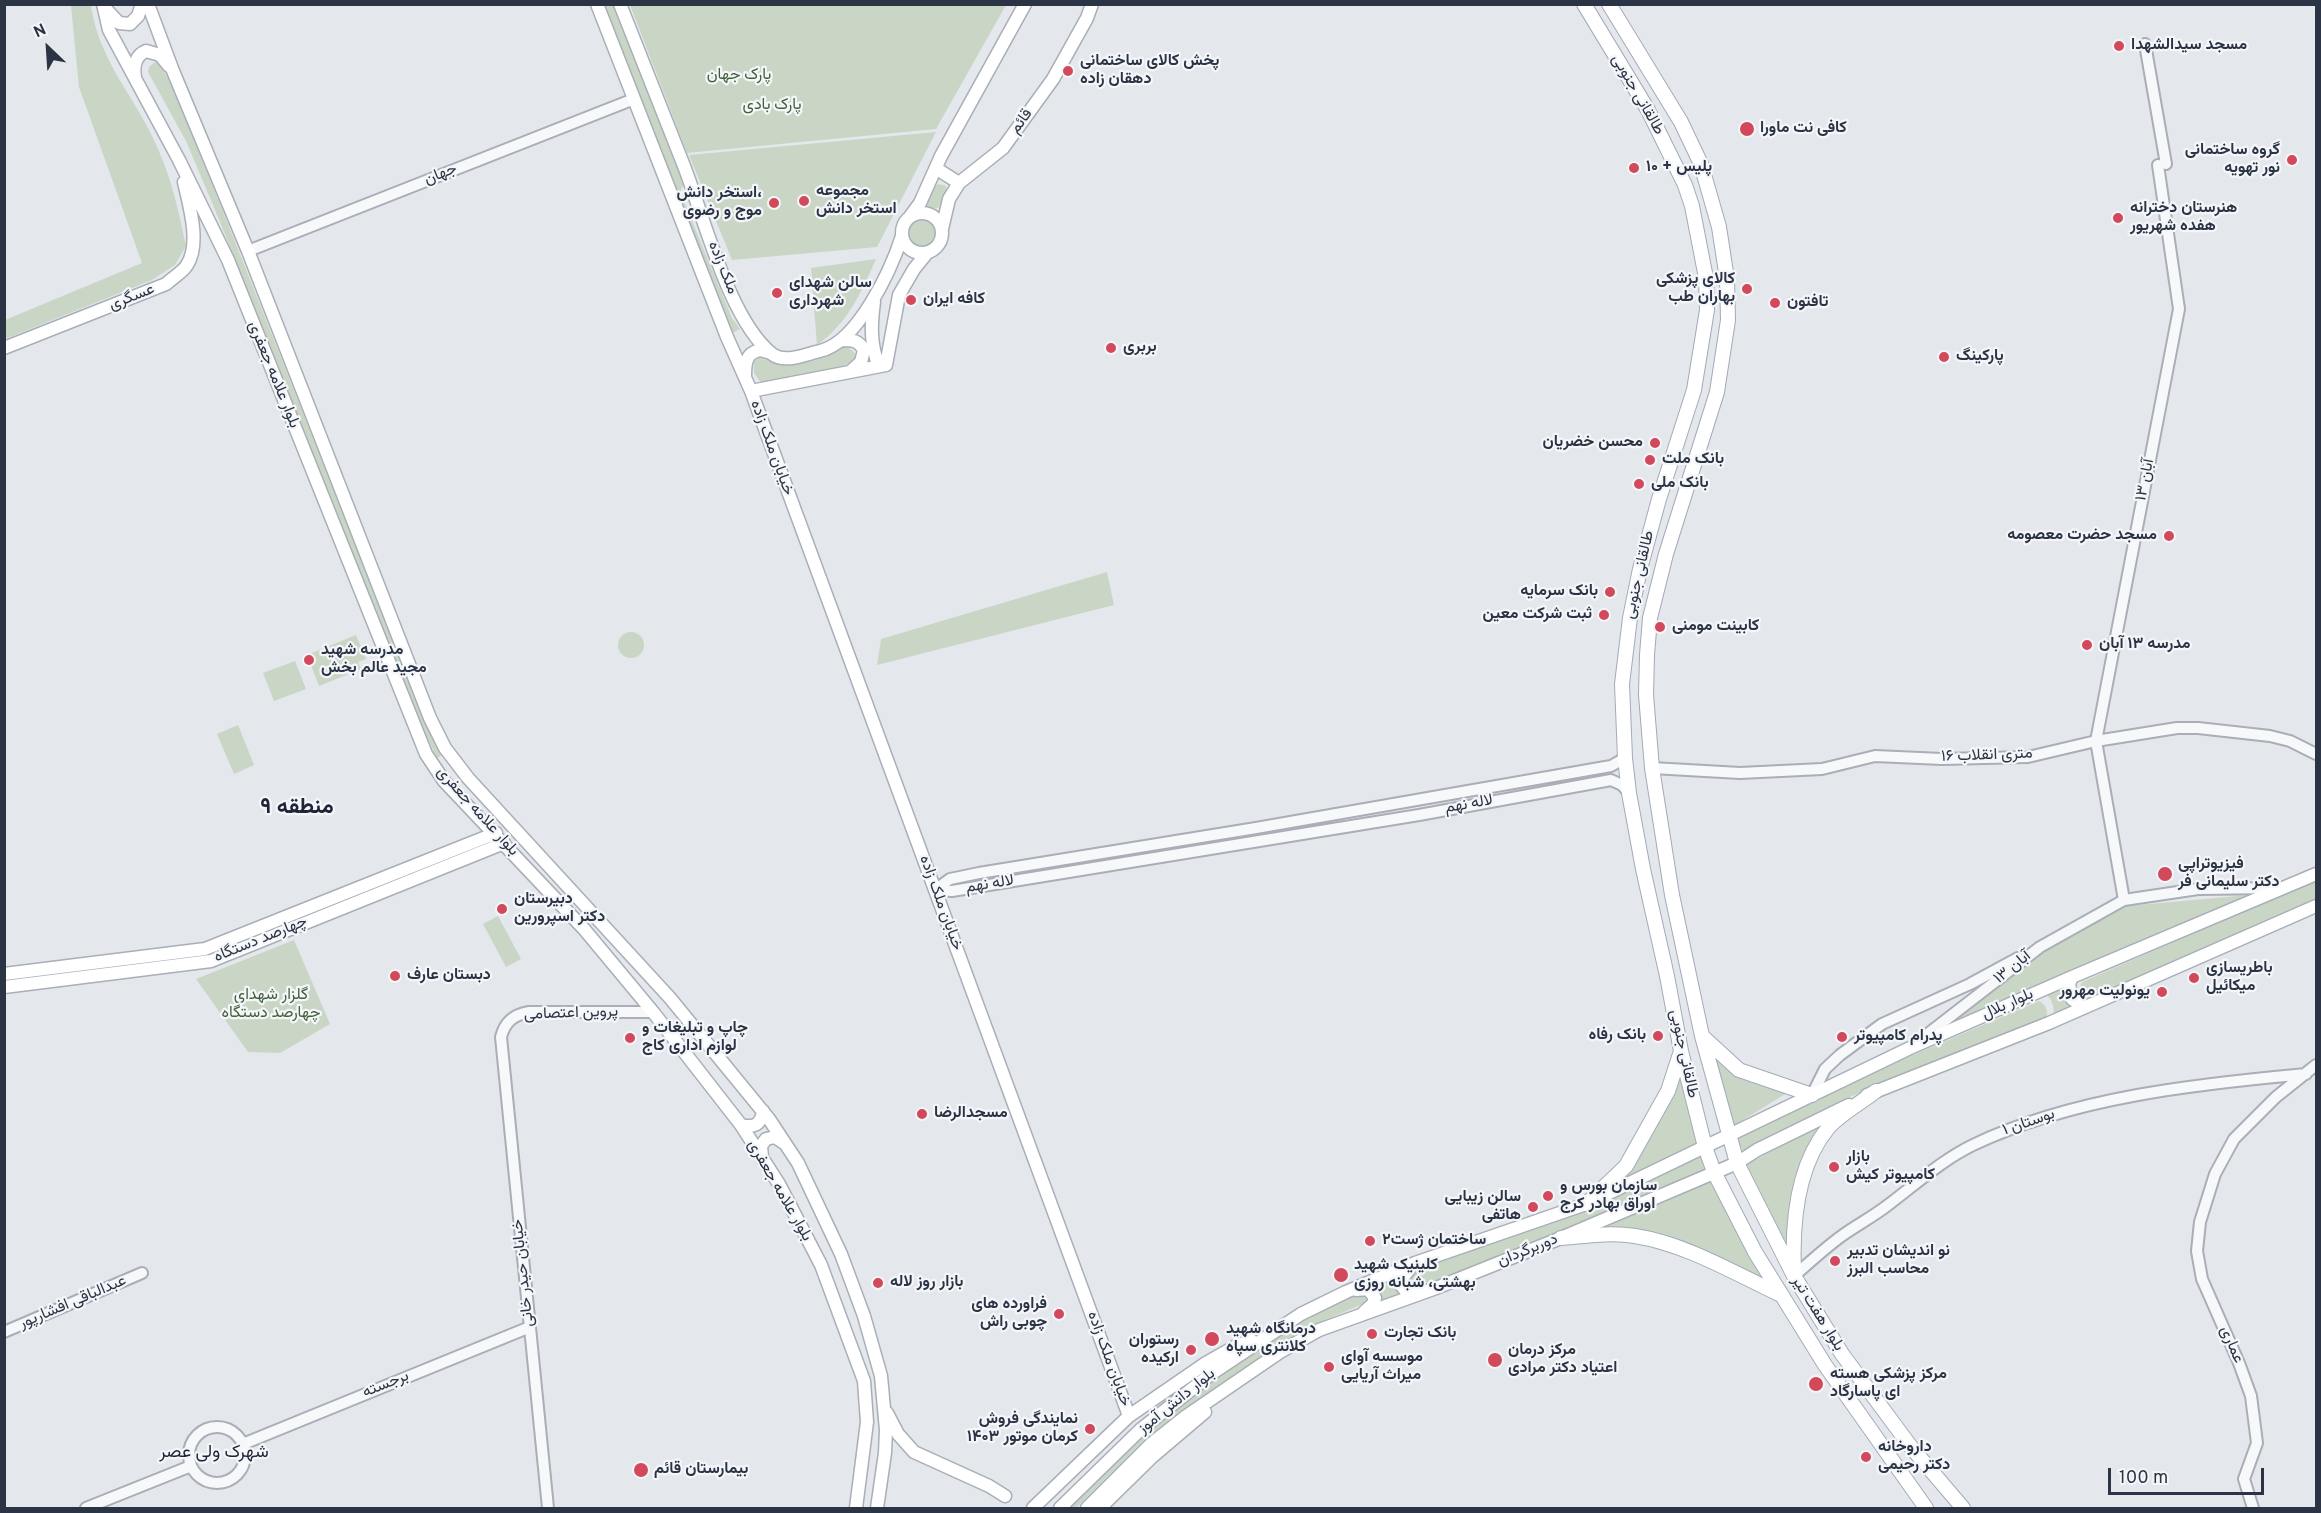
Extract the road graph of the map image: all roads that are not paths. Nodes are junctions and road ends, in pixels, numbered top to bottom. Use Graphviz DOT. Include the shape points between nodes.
graph roads {
  1 [pos="103,4"];
  2 [pos="142,4"];
  3 [pos="148,4"];
  4 [pos="597,4"];
  5 [pos="620,4"];
  6 [pos="1024,4"];
  7 [pos="1092,4"];
  8 [pos="1584,4"];
  9 [pos="1610,4"];
  10 [pos="2145,44"];
  11 [pos="173,71"];
  12 [pos="137,83"];
  13 [pos="634,99"];
  14 [pos="179,160"];
  15 [pos="937,169"];
  16 [pos="959,183"];
  17 [pos="909,218"];
  18 [pos="942,229"];
  19 [pos="902,236"];
  20 [pos="248,251"];
  21 [pos="927,253"];
  22 [pos="875,295"];
  23 [pos="747,326"];
  24 [pos="727,337"];
  25 [pos="842,340"];
  26 [pos="4,348"];
  27 [pos="772,354"];
  28 [pos="882,365"];
  29 [pos="850,372"];
  30 [pos="745,377"];
  31 [pos="751,391"];
  32 [pos="2096,741"];
  33 [pos="2316,754"];
  34 [pos="1625,758"];
  35 [pos="1652,768"];
  36 [pos="1586,771"];
  37 [pos="1588,783"];
  38 [pos="1629,793"];
  39 [pos="1297,821"];
  40 [pos="1299,834"];
  41 [pos="500,838"];
  42 [pos="2316,874"];
  43 [pos="2287,888"];
  44 [pos="935,890"];
  45 [pos="2124,900"];
  46 [pos="2316,906"];
  47 [pos="1677,916"];
  48 [pos="1655,925"];
  49 [pos="2040,946"];
  50 [pos="208,955"];
  51 [pos="4,974"];
  52 [pos="2072,977"];
  53 [pos="4,987"];
  54 [pos="2084,1007"];
  55 [pos="653,1012"];
  56 [pos="1702,1036"];
  57 [pos="501,1037"];
  58 [pos="1910,1048"];
  59 [pos="1681,1051"];
  60 [pos="2316,1065"];
  61 [pos="2306,1074"];
  62 [pos="1876,1091"];
  63 [pos="1812,1095"];
  64 [pos="763,1111"];
  65 [pos="741,1125"];
  66 [pos="1729,1137"];
  67 [pos="785,1143"];
  68 [pos="1705,1147"];
  69 [pos="762,1157"];
  70 [pos="1737,1162"];
  71 [pos="1714,1172"];
  72 [pos="1586,1204"];
  73 [pos="1561,1238"];
  74 [pos="1415,1263"];
  75 [pos="142,1273"];
  76 [pos="1794,1276"];
  77 [pos="1346,1292"];
  78 [pos="1420,1293"];
  79 [pos="1782,1295"];
  80 [pos="1361,1315"];
  81 [pos="530,1327"];
  82 [pos="4,1332"];
  83 [pos="1272,1332"];
  84 [pos="1247,1377"];
  85 [pos="886,1412"];
  86 [pos="1129,1416"];
  87 [pos="243,1444"];
  88 [pos="191,1466"];
  89 [pos="1124,1485"];
  90 [pos="1005,1496"];
  91 [pos="877,1508"];
  92 [pos="86,1509"];
  93 [pos="548,1509"];
  94 [pos="856,1509"];
  95 [pos="1033,1509"];
  96 [pos="1060,1509"];
  97 [pos="1087,1509"];
  98 [pos="1100,1509"];
  99 [pos="1110,1509"];
  100 [pos="1926,1509"];
  101 [pos="1963,1509"];
  102 [pos="2253,1509"];
  1 -- 2 [label="main road" via="119,23 130,24"];
  1 -- 12 [label="main road, بلوار علامه جعفری" via="109,30"];
  3 -- 11 [label="main road, بلوار علامه جعفری"];
  4 -- 13 [label="main road, ملک زاده"];
  5 -- 23 [label="main road, ملک زاده" via="724,277"];
  6 -- 15 [label="main road"];
  7 -- 16 [label="main road, قائم" via="1053,79 1003,148"];
  8 -- 34 [label="main road, طالقانی جنوبی" via="1647,110 1685,185 1700,242 1706,288 1707,310 1694,390 1656,509 1630,618 1622,684"];
  9 -- 35 [label="main road, طالقانی جنوبی" via="1681,122 1701,164 1719,227 1727,279 1728,320 1717,392 1650,618 1646,695"];
  10 -- 32 [label="street, ۱۳ آبان" via="2179,309"];
  11 -- 12 [label="main road" via="160,55 146,51 136,60"];
  11 -- 20 [label="main road, بلوار علامه جعفری"];
  12 -- 14 [label="main road, بلوار علامه جعفری"];
  13 -- 20 [label="street, جهان"];
  13 -- 24 [label="main road, ملک زاده"];
  14 -- 26 [label="main road, عسگری" via="194,226 187,265 166,284"];
  14 -- 41 [label="main road, بلوار علامه جعفری" via="228,260 426,754 444,780"];
  15 -- 16 [label="main road"];
  15 -- 17 [label="main road"];
  16 -- 18 [label="main road, قائم" via="949,199"];
  17 -- 18 [label="main road" via="929,214 940,222"];
  17 -- 19 [label="main road"];
  18 -- 21 [label="main road" via="938,247"];
  19 -- 21 [label="main road" via="908,248"];
  19 -- 22 [label="main road"];
  20 -- 64 [label="main road, بلوار علامه جعفری" via="445,748 670,998"];
  21 -- 28 [label="main road" via="899,295"];
  22 -- 25 [label="main road"];
  22 -- 28 [label="main road" via="873,348"];
  23 -- 24 [label="main road" via="738,337"];
  23 -- 27 [label="main road, ملک زاده"];
  24 -- 30 [label="main road, ملک زاده"];
  25 -- 27 [label="main road" via="827,349 790,358"];
  25 -- 29 [label="main road" via="853,340 864,350 861,362"];
  27 -- 30 [label="main road" via="760,350 749,355"];
  28 -- 29 [label="main road"];
  29 -- 31 [label="main road"];
  30 -- 31 [label="main road, ملک زاده"];
  31 -- 44 [label="main road, خیابان ملک زاده"];
  32 -- 33 [label="street, ۱۶ متری انقلاب" via="2198,728 2270,736"];
  32 -- 35 [label="street, ۱۶ متری انقلاب" via="2028,757 1875,756 1822,769 1740,773"];
  32 -- 45 [label="street, ۱۳ آبان"];
  34 -- 36 [label="street, لاله نهم" via="1611,766"];
  34 -- 38 [label="main road, طالقانی جنوبی"];
  35 -- 47 [label="main road, طالقانی جنوبی"];
  36 -- 37 [label="street" via="1592,776"];
  36 -- 39 [label="street, لاله نهم"];
  37 -- 38 [label="street, لاله نهم" via="1611,780"];
  37 -- 40 [label="street, لاله نهم"];
  38 -- 48 [label="main road, طالقانی جنوبی"];
  39 -- 40 [label="street"];
  39 -- 44 [label="street, لاله نهم" via="979,873 950,879"];
  40 -- 44 [label="street, لاله نهم" via="952,891"];
  41 -- 50 [label="main road, چهارصد دستگاه"];
  41 -- 55 [label="main road, بلوار علامه جعفری"];
  42 -- 43 [label="main road, بلوار بلال"];
  43 -- 45 [label="street, ۱۳ آبان" via="2198,889"];
  43 -- 52 [label="main road, بلوار بلال"];
  44 -- 86 [label="main road, خیابان ملک زاده"];
  45 -- 49 [label="street, ۱۳ آبان"];
  46 -- 54 [label="main road, بلوار بلال"];
  47 -- 48 [label="main road" via="1667,931"];
  47 -- 56 [label="main road, طالقانی جنوبی"];
  48 -- 59 [label="main road, طالقانی جنوبی"];
  49 -- 58 [label="street, ۱۳ آبان"];
  49 -- 63 [label="street" via="1970,984 1882,1024 1825,1069"];
  50 -- 51 [label="main road, چهارصد دستگاه"];
  50 -- 53 [label="main road, چهارصد دستگاه"];
  52 -- 54 [label="main road" via="2069,992"];
  52 -- 58 [label="main road, بلوار بلال"];
  54 -- 62 [label="main road, بلوار بلال"];
  55 -- 57 [label="street, پروین اعتصامی" via="529,1012 510,1019"];
  55 -- 65 [label="main road, بلوار علامه جعفری"];
  56 -- 63 [label="main road" via="1739,1070"];
  56 -- 66 [label="main road, طالقانی جنوبی"];
  57 -- 81 [label="street, خیابان حیدر خانی"];
  58 -- 63 [label="main road, بلوار بلال"];
  59 -- 68 [label="main road, طالقانی جنوبی"];
  59 -- 72 [label="main road" via="1668,1091 1626,1166"];
  60 -- 61 [label="street, عماری"];
  61 -- 76 [label="street, بوستان ۱" via="2241,1080 2076,1107 2009,1129 1971,1146 1918,1179"];
  61 -- 102 [label="street, عماری" via="2276,1097 2234,1139 2215,1174 2203,1212 2197,1251 2202,1279 2251,1396 2257,1443 2244,1479"];
  62 -- 70 [label="main road, بلوار بلال"];
  62 -- 76 [label="main road" via="1829,1128 1815,1150 1803,1180 1792,1235"];
  63 -- 66 [label="main road, بلوار بلال"];
  64 -- 65 [label="main road" via="757,1125"];
  64 -- 67 [label="main road, بلوار علامه جعفری"];
  65 -- 69 [label="main road, بلوار علامه جعفری"];
  66 -- 68 [label="main road, بلوار بلال"];
  66 -- 70 [label="main road, طالقانی جنوبی"];
  67 -- 69 [label="main road" via="775,1137 766,1139 761,1146"];
  67 -- 85 [label="main road, بلوار علامه جعفری" via="845,1264 881,1376"];
  68 -- 71 [label="main road, طالقانی جنوبی"];
  68 -- 72 [label="main road, بلوار دانش آموز"];
  69 -- 94 [label="main road, بلوار علامه جعفری" via="820,1265 864,1381 867,1422"];
  70 -- 71 [label="main road, بلوار بلال"];
  70 -- 76 [label="main road, بلوار هفت تیر"];
  71 -- 73 [label="main road, دوربرگردان"];
  71 -- 79 [label="main road, بلوار هفت تیر"];
  72 -- 74 [label="main road, بلوار دانش آموز"];
  73 -- 78 [label="main road, دوربرگردان"];
  73 -- 79 [label="main road" via="1634,1236 1686,1251"];
  74 -- 77 [label="main road, بلوار دانش آموز"];
  74 -- 78 [label="main road" via="1401,1286"];
  75 -- 82 [label="street, عبدالباقی افشارپور"];
  76 -- 101 [label="main road, بلوار هفت تیر" via="1842,1354"];
  77 -- 80 [label="main road" via="1368,1289 1373,1293 1373,1304"];
  77 -- 83 [label="main road, بلوار دانش آموز"];
  78 -- 80 [label="main road, دوربرگردان"];
  79 -- 100 [label="main road, بلوار هفت تیر" via="1830,1373"];
  80 -- 84 [label="main road, دوربرگردان" via="1319,1330"];
  81 -- 87 [label="street, برجسته"];
  81 -- 93 [label="street, خیابان حیدر خانی"];
  83 -- 86 [label="main road" via="1206,1363"];
  83 -- 96 [label="main road, بلوار دانش آموز" via="1140,1430"];
  84 -- 89 [label="main road"];
  84 -- 97 [label="main road, بلوار دانش آموز" via="1151,1444"];
  85 -- 90 [label="main road" via="914,1452"];
  85 -- 91 [label="main road, بلوار علامه جعفری"];
  86 -- 95 [label="main road"];
  87 -- 88 [label="street" via="232,1431 206,1429 193,1440"];
  87 -- 88 [label="street" via="241,1470 228,1481 207,1481"];
  88 -- 92 [label="street"];
  89 -- 98 [label="main road"];
  89 -- 99 [label="main road"];
}
